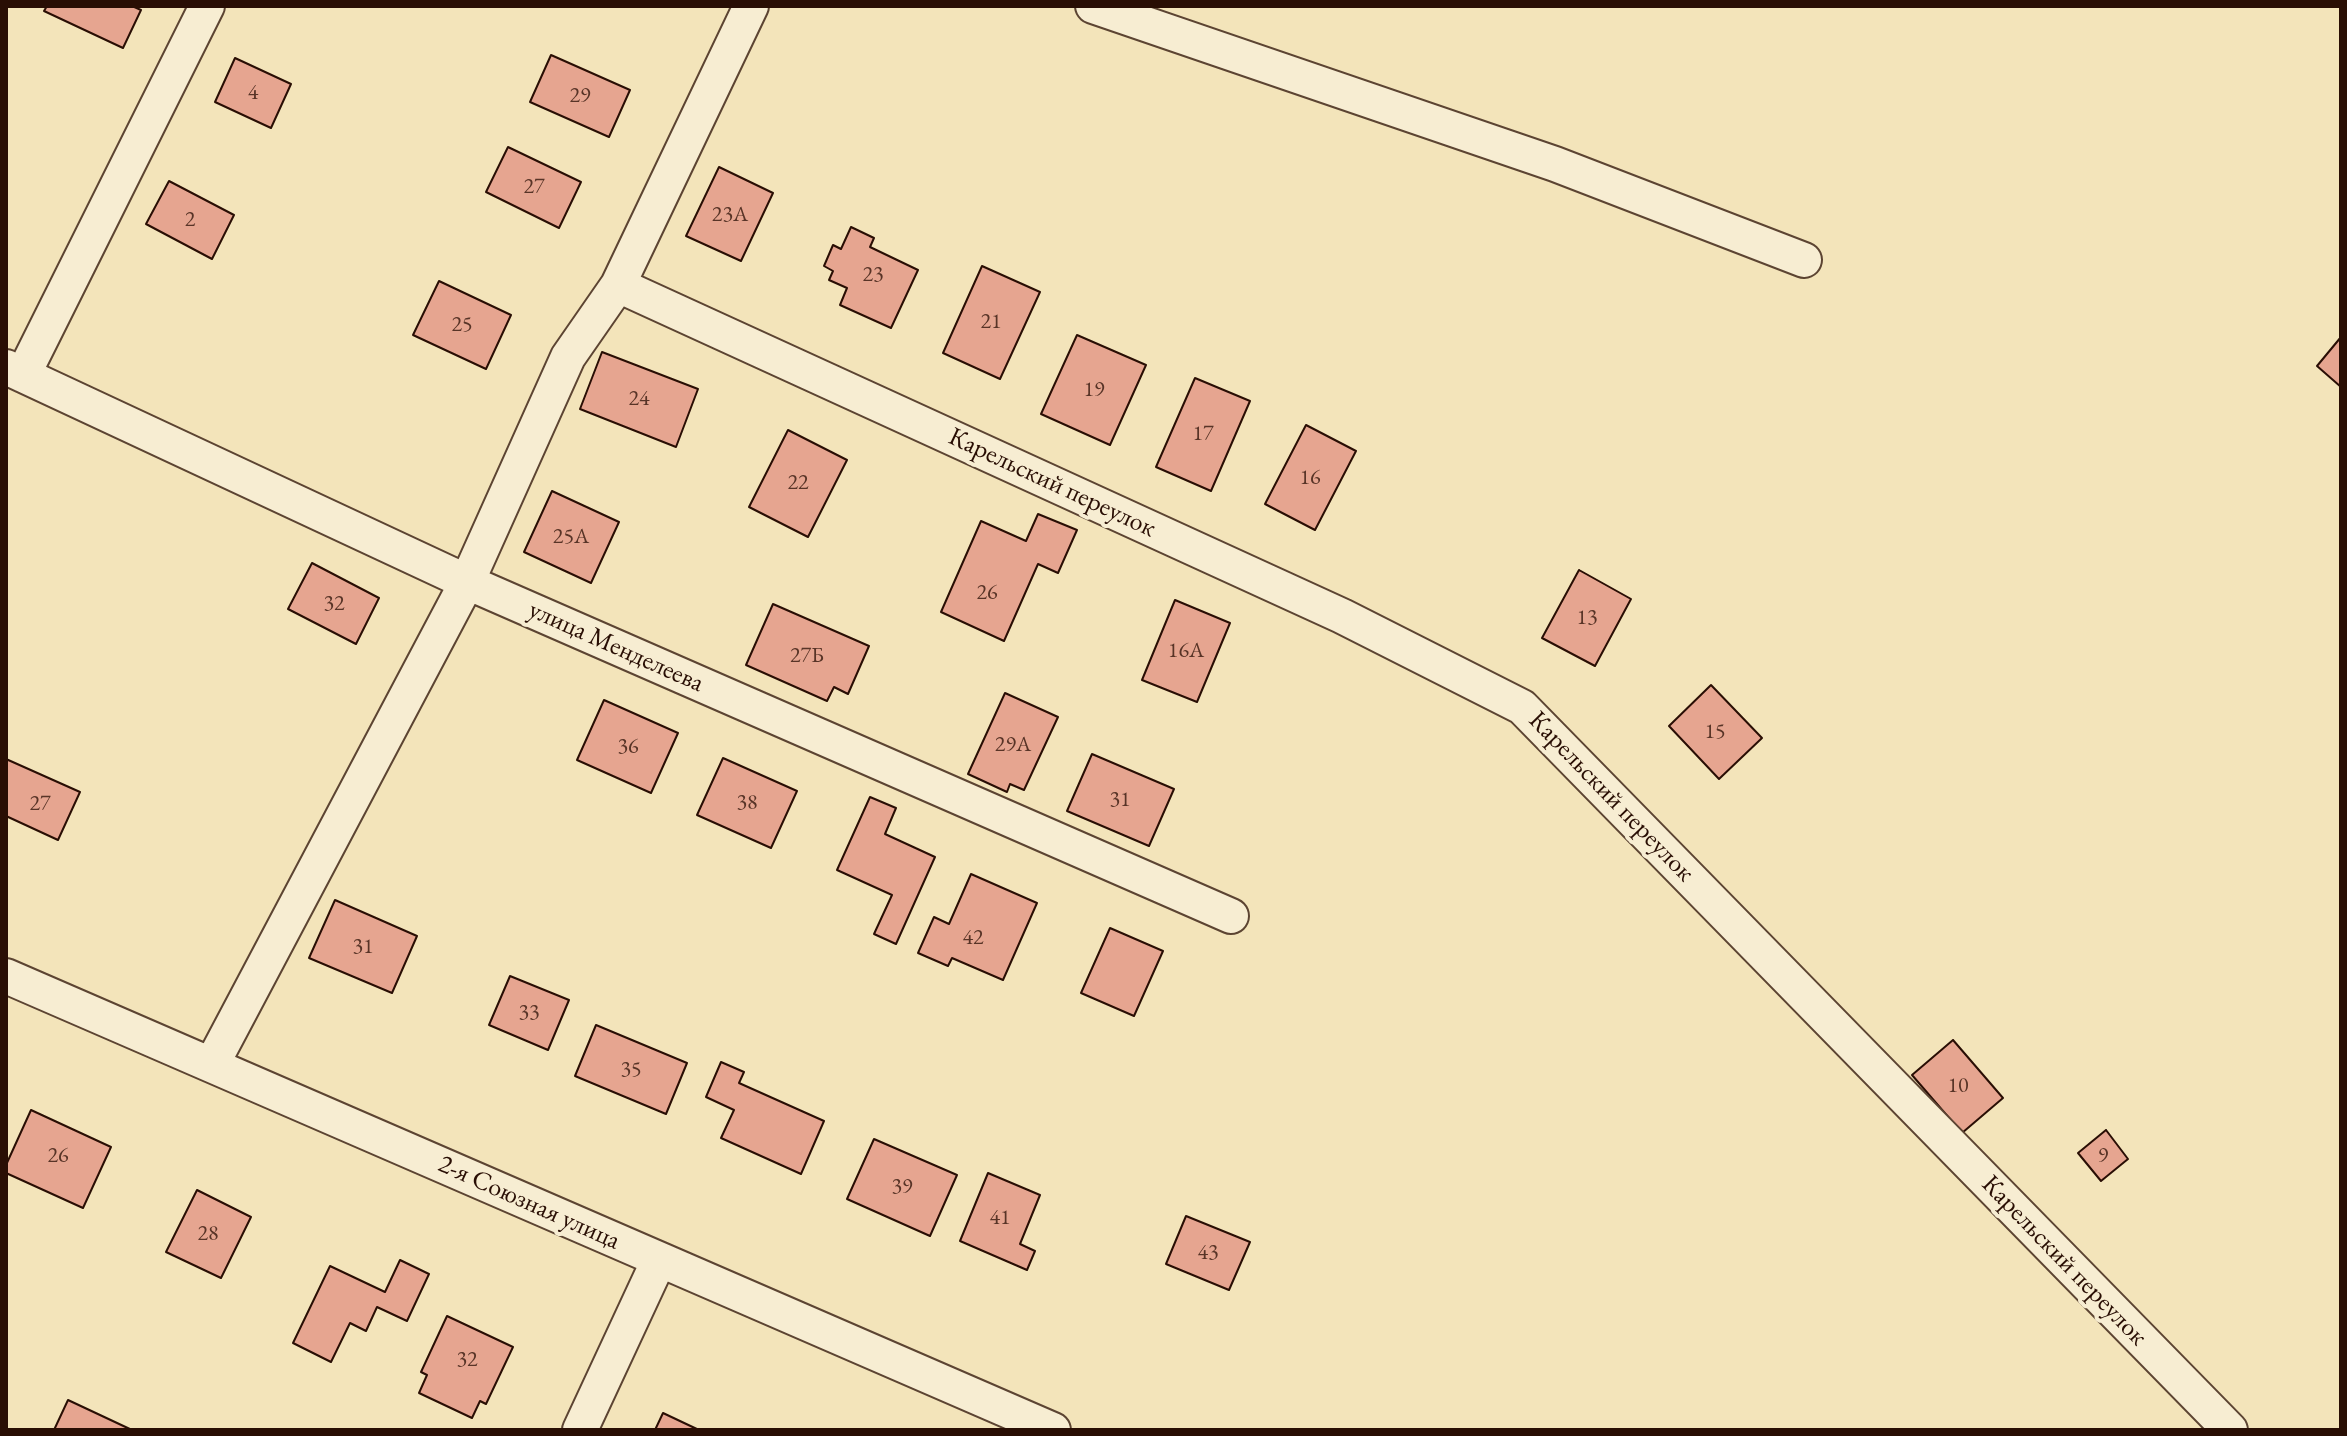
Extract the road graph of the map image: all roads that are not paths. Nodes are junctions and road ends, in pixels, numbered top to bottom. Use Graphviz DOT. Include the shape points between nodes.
graph roads {
  1 [pos="207,6"];
  2 [pos="751,6"];
  3 [pos="1093,6"];
  4 [pos="1804,260"];
  5 [pos="618,285"];
  6 [pos="14,371"];
  7 [pos="467,582"];
  8 [pos="1231,916"];
  9 [pos="6,976"];
  10 [pos="212,1064"];
  11 [pos="659,1260"];
  12 [pos="580,1430"];
  13 [pos="1053,1430"];
  14 [pos="2230,1430"];
  1 -- 6 [label="street"];
  2 -- 5 [label="street"];
  3 -- 4 [label="street" via="1555,164"];
  5 -- 7 [label="street" via="568,357"];
  5 -- 14 [label="street, Карельский переулок" via="1342,616 1522,707"];
  6 -- 7 [label="street, улица Менделеева"];
  7 -- 8 [label="street, улица Менделеева"];
  7 -- 10 [label="street"];
  9 -- 10 [label="street, 2-я Союзная улица"];
  10 -- 11 [label="street, 2-я Союзная улица"];
  11 -- 12 [label="street"];
  11 -- 13 [label="street, 2-я Союзная улица"];
}
